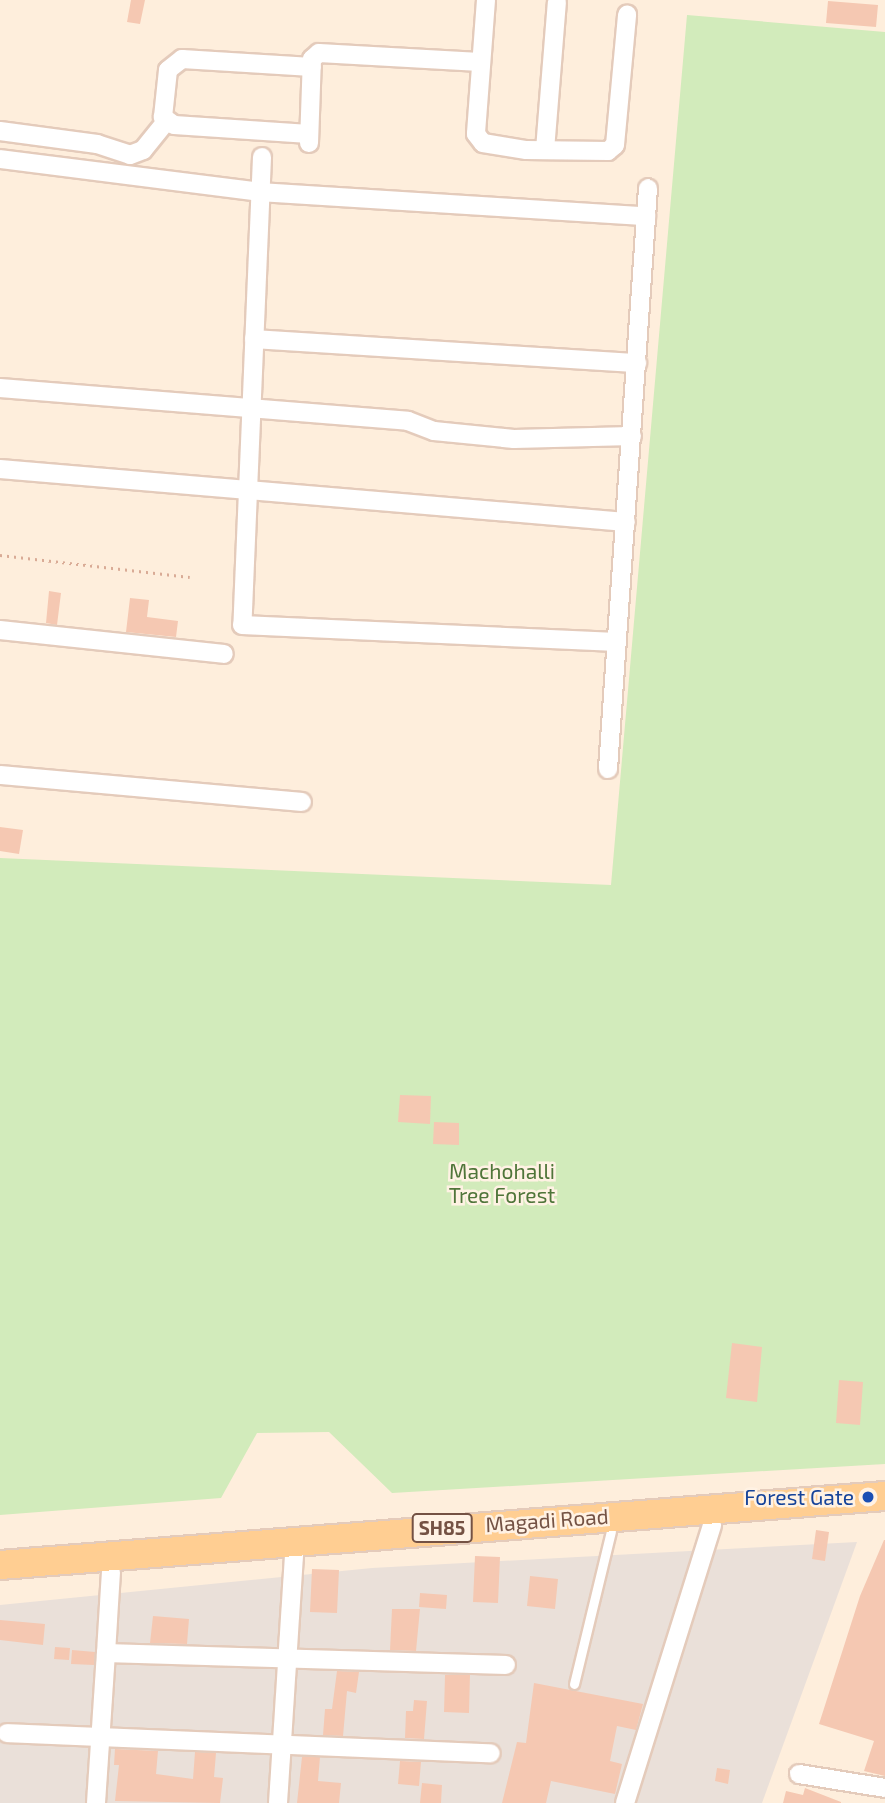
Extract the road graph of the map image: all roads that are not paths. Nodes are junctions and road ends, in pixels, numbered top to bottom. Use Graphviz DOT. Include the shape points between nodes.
graph roads {
  1 [pos="486,0"];
  2 [pos="557,2"];
  3 [pos="627,15"];
  4 [pos="480,62"];
  5 [pos="312,67"];
  6 [pos="166,122"];
  7 [pos="0,131"];
  8 [pos="545,150"];
  9 [pos="262,157"];
  10 [pos="0,159"];
  11 [pos="648,188"];
  12 [pos="260,192"];
  13 [pos="646,216"];
  14 [pos="254,339"];
  15 [pos="636,363"];
  16 [pos="0,388"];
  17 [pos="251,410"];
  18 [pos="632,436"];
  19 [pos="0,469"];
  20 [pos="248,488"];
  21 [pos="626,522"];
  22 [pos="0,630"];
  23 [pos="617,642"];
  24 [pos="223,654"];
  25 [pos="608,769"];
  26 [pos="0,775"];
  27 [pos="302,802"];
  28 [pos="885,1496"];
  29 [pos="885,1512"];
  30 [pos="712,1525"];
  31 [pos="611,1531"];
  32 [pos="294,1556"];
  33 [pos="0,1565"];
  34 [pos="111,1572"];
  35 [pos="0,1581"];
  36 [pos="106,1653"];
  37 [pos="288,1660"];
  38 [pos="506,1665"];
  39 [pos="574,1684"];
  40 [pos="2,1733"];
  41 [pos="100,1735"];
  42 [pos="282,1741"];
  43 [pos="491,1753"];
  44 [pos="799,1774"];
  45 [pos="885,1788"];
  46 [pos="96,1803"];
  47 [pos="278,1803"];
  48 [pos="625,1803"];
  1 -- 4 [label="street"];
  2 -- 8 [label="street"];
  3 -- 8 [label="street" via="615,145 608,151"];
  4 -- 5 [label="street" via="324,52 312,59"];
  4 -- 8 [label="street" via="476,134 483,143"];
  5 -- 6 [label="street" via="182,59 168,70"];
  5 -- 6 [label="street" via="309,138"];
  6 -- 7 [label="street" via="143,150 130,155 97,144"];
  9 -- 12 [label="street"];
  10 -- 12 [label="street"];
  11 -- 13 [label="street"];
  12 -- 13 [label="street"];
  12 -- 14 [label="street"];
  13 -- 15 [label="street"];
  14 -- 15 [label="street"];
  14 -- 17 [label="street"];
  15 -- 18 [label="street"];
  16 -- 17 [label="street"];
  17 -- 18 [label="street" via="408,422 433,430 514,439"];
  17 -- 20 [label="street"];
  18 -- 21 [label="street"];
  19 -- 20 [label="street"];
  20 -- 21 [label="street"];
  20 -- 23 [label="street" via="242,625"];
  21 -- 23 [label="street"];
  22 -- 24 [label="street"];
  23 -- 25 [label="street"];
  26 -- 27 [label="street"];
  28 -- 33 [label="main road, Magadi Road / SH85"];
  29 -- 30 [label="main road, Magadi Road / SH85"];
  30 -- 31 [label="main road, Magadi Road / SH85"];
  30 -- 48 [label="street"];
  31 -- 32 [label="main road, Magadi Road / SH85"];
  31 -- 39 [label="lane"];
  32 -- 34 [label="main road, Magadi Road / SH85"];
  32 -- 37 [label="street"];
  34 -- 35 [label="main road, Magadi Road / SH85"];
  34 -- 36 [label="street"];
  36 -- 37 [label="street"];
  36 -- 41 [label="street"];
  37 -- 38 [label="street"];
  37 -- 42 [label="street"];
  40 -- 41 [label="street"];
  41 -- 42 [label="street"];
  41 -- 46 [label="street"];
  42 -- 43 [label="street"];
  42 -- 47 [label="street"];
  44 -- 45 [label="street"];
}
